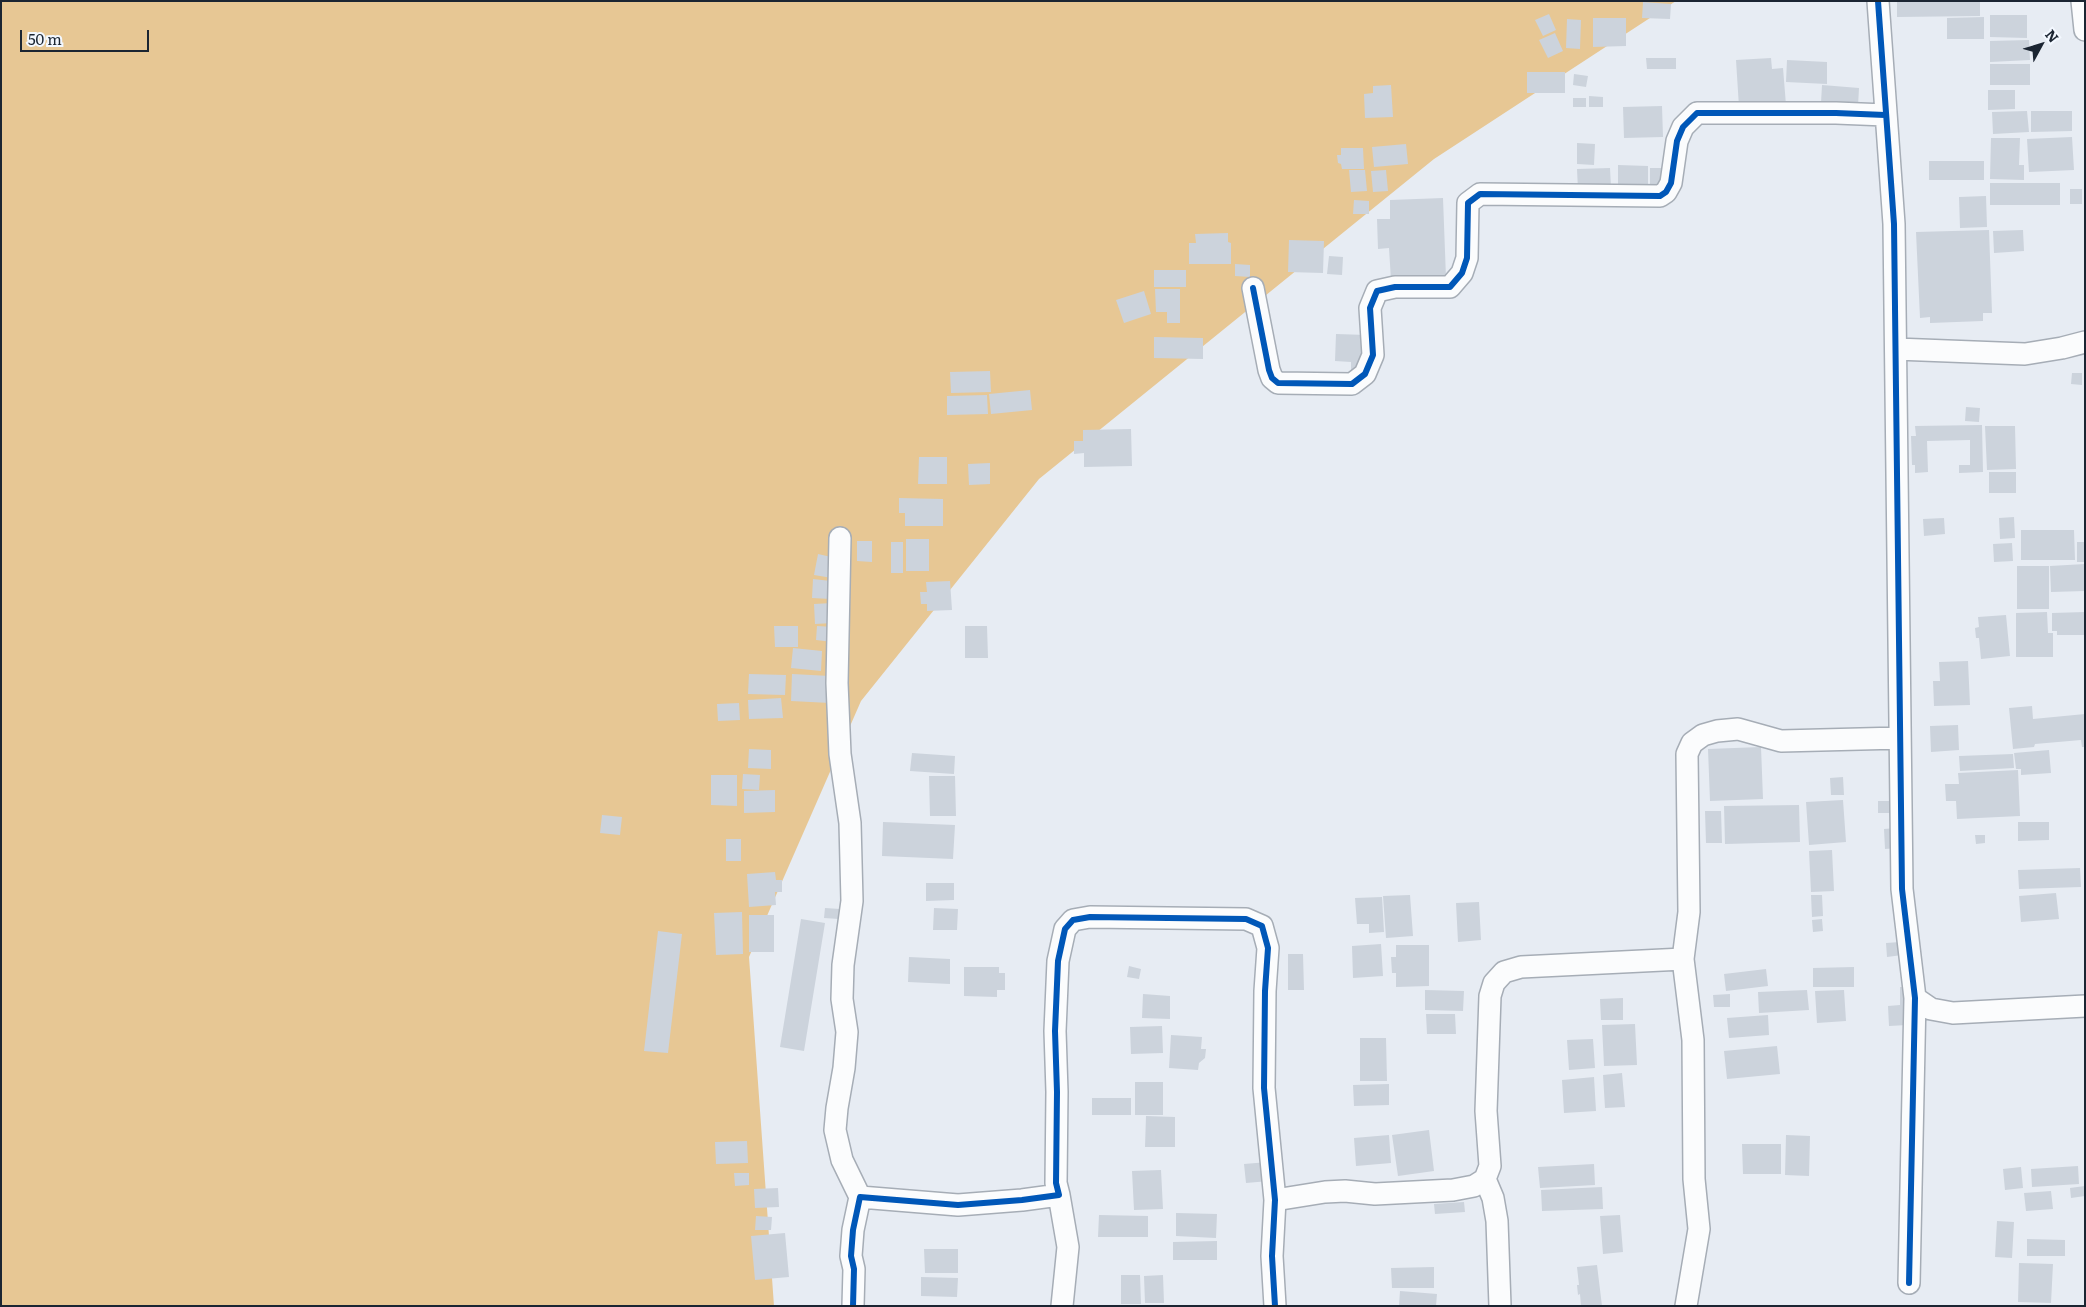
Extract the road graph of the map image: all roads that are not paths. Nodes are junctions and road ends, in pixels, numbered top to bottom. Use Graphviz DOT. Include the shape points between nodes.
graph roads {
  1 [pos="1878,1"];
  2 [pos="2082,1"];
  3 [pos="2085,30"];
  4 [pos="1885,115"];
  5 [pos="1253,288"];
  6 [pos="2085,342"];
  7 [pos="1896,349"];
  8 [pos="840,538"];
  9 [pos="1900,738"];
  10 [pos="1683,959"];
  11 [pos="1915,998"];
  12 [pos="2085,1006"];
  13 [pos="1485,1179"];
  14 [pos="1059,1195"];
  15 [pos="860,1197"];
  16 [pos="1275,1200"];
  17 [pos="1909,1283"];
  18 [pos="854,1306"];
  19 [pos="1062,1306"];
  20 [pos="1275,1306"];
  21 [pos="1500,1306"];
  22 [pos="1686,1306"];
  1 -- 4 [label="street"];
  2 -- 3 [label="street"];
  4 -- 5 [label="street" via="1697,113 1683,127 1677,141 1671,183 1660,196 1480,194 1468,203 1467,258 1462,273 1450,287 1395,287 1377,291 1370,308 1373,355 1365,374 1352,384 1278,383 1272,378"];
  4 -- 7 [label="street" via="1894,224"];
  6 -- 7 [label="street" via="2025,354"];
  7 -- 9 [label="street"];
  8 -- 15 [label="street" via="837,683 840,754 850,823 852,901 843,965 842,999 847,1032 835,1130 842,1160"];
  9 -- 10 [label="street" via="1781,741 1738,729 1703,735 1692,743 1688,754 1689,912"];
  9 -- 11 [label="street" via="1902,889"];
  10 -- 13 [label="street" via="1521,967 1504,972 1494,983 1490,996 1486,1111 1490,1166"];
  10 -- 22 [label="street" via="1693,1040 1694,1179 1699,1229"];
  11 -- 12 [label="street" via="1930,1009 1953,1013"];
  11 -- 17 [label="street"];
  13 -- 16 [label="street" via="1474,1186 1454,1190 1375,1194 1325,1192"];
  13 -- 21 [label="street" via="1497,1221"];
  14 -- 15 [label="street" via="958,1205"];
  14 -- 16 [label="street" via="1056,1183 1055,1031 1058,961 1065,929 1073,920 1090,917 1246,919 1262,926 1268,948 1264,1088"];
  14 -- 19 [label="street" via="1068,1247"];
  15 -- 18 [label="street" via="851,1256"];
  16 -- 20 [label="street" via="1272,1256"];
}
